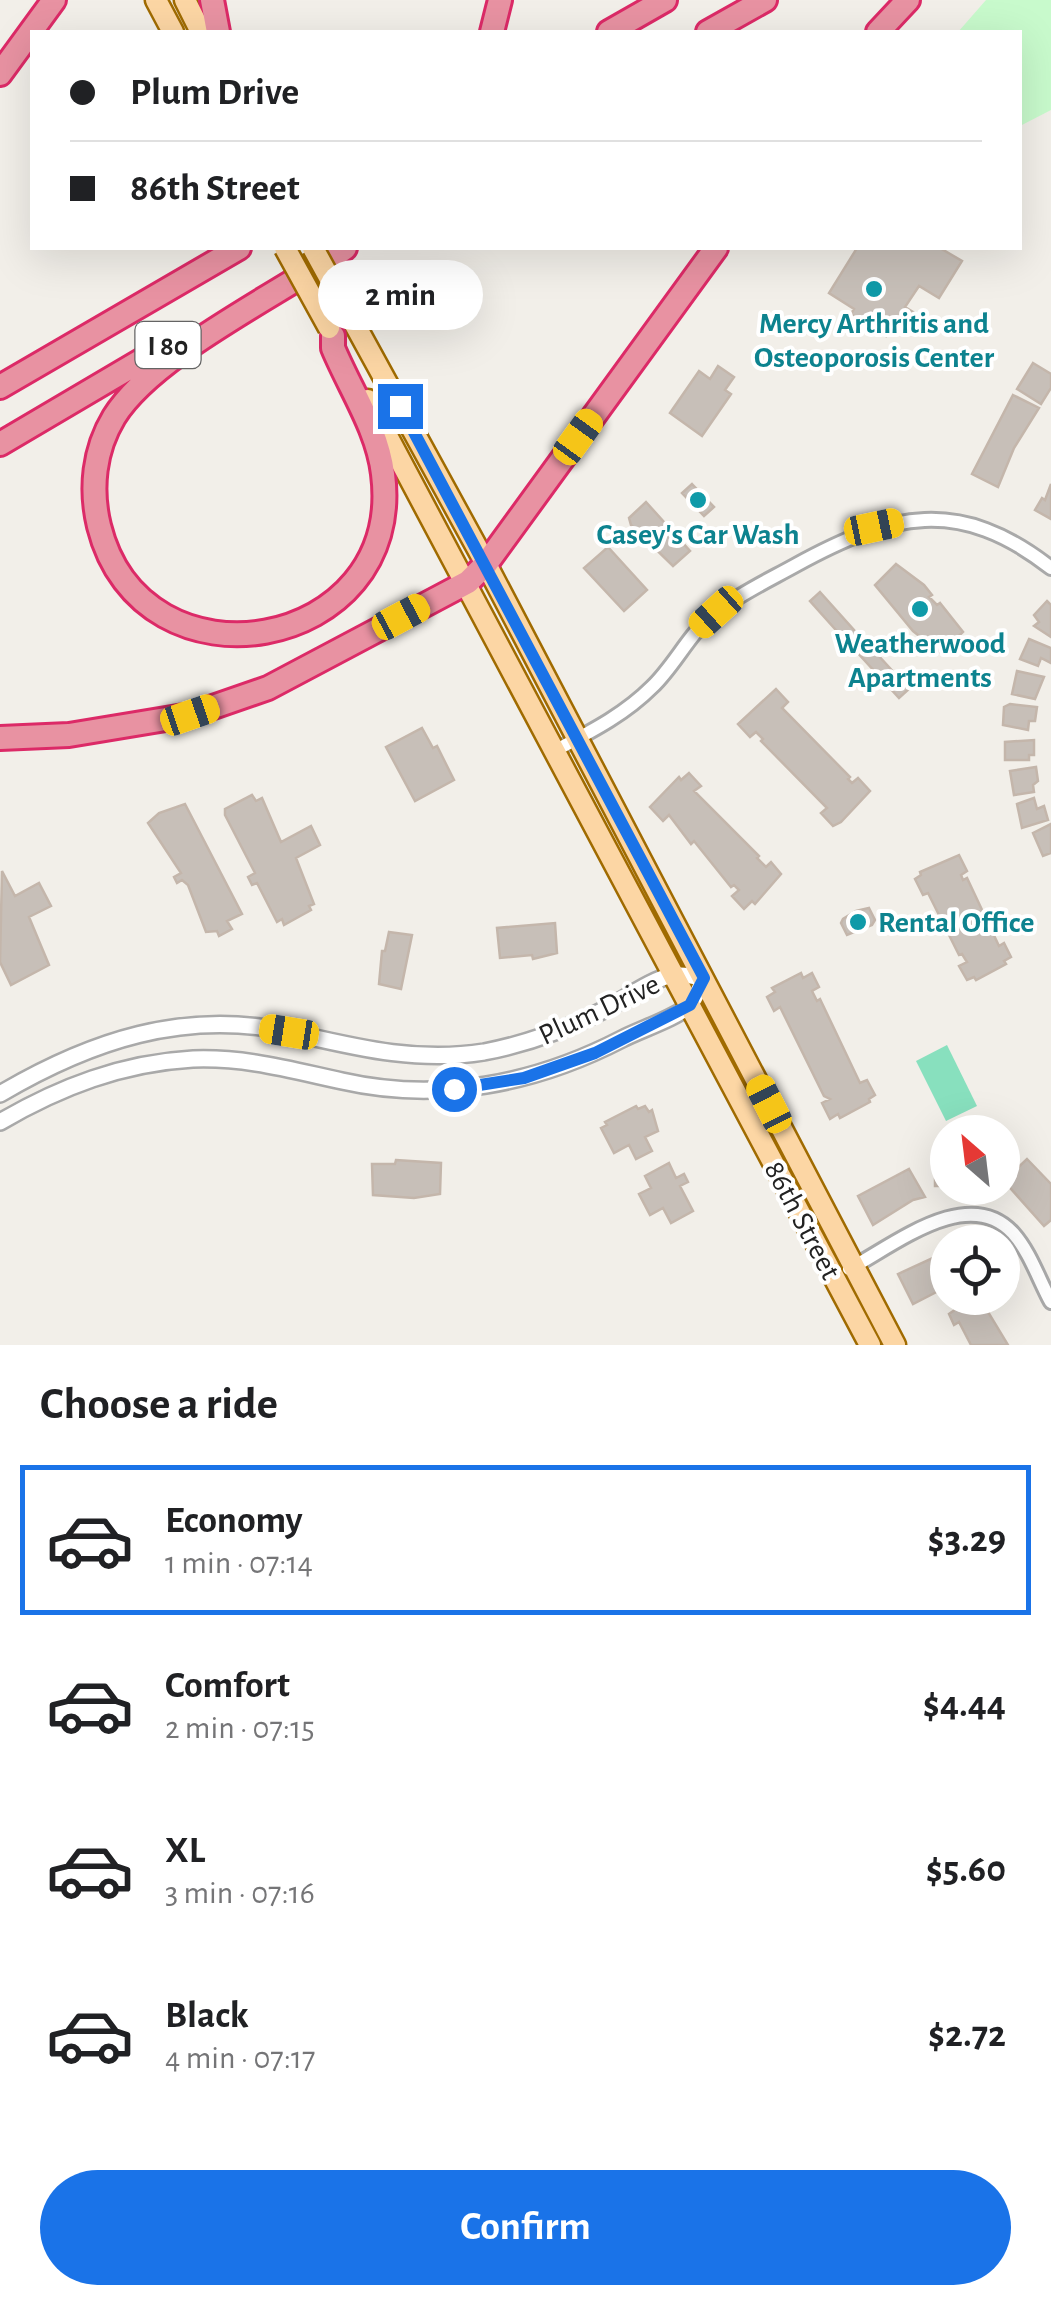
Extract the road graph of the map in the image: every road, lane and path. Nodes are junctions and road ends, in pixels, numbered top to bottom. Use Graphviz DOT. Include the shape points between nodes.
graph roads {
  1 [pos="54,0"];
  2 [pos="156,0"];
  3 [pos="185,0"];
  4 [pos="212,0"];
  5 [pos="500,0"];
  6 [pos="665,0"];
  7 [pos="764,0"];
  8 [pos="908,0"];
  9 [pos="32,30"];
  10 [pos="171,30"];
  11 [pos="200,30"];
  12 [pos="218,30"];
  13 [pos="492,30"];
  14 [pos="613,30"];
  15 [pos="712,30"];
  16 [pos="880,30"];
  17 [pos="30,33"];
  18 [pos="0,74"];
  19 [pos="237,250"];
  20 [pos="286,250"];
  21 [pos="314,250"];
  22 [pos="333,250"];
  23 [pos="341,250"];
  24 [pos="715,250"];
  25 [pos="331,332"];
  26 [pos="0,387"];
  27 [pos="0,444"];
  28 [pos="486,564"];
  29 [pos="1051,568"];
  30 [pos="468,582"];
  31 [pos="0,738"];
  32 [pos="577,738"];
  33 [pos="556,750"];
  34 [pos="672,975"];
  35 [pos="704,978"];
  36 [pos="690,1005"];
  37 [pos="0,1094"];
  38 [pos="0,1122"];
  39 [pos="854,1266"];
  40 [pos="834,1277"];
  41 [pos="1051,1302"];
  42 [pos="870,1345"];
  43 [pos="895,1345"];
  1 -- 9 [label="highway"];
  2 -- 10 [label="main road"];
  3 -- 11 [label="main road"];
  4 -- 12 [label="highway"];
  5 -- 13 [label="highway"];
  6 -- 14 [label="highway"];
  7 -- 15 [label="highway"];
  8 -- 16 [label="highway"];
  17 -- 18 [label="highway"];
  19 -- 26 [label="highway, I 80"];
  20 -- 25 [label="main road, 86th Street, bridge"];
  21 -- 28 [label="main road, 86th Street, bridge"];
  22 -- 27 [label="highway, I 80"];
  23 -- 25 [label="highway" via="168,363 114,417 93,488 105,550 132,593 202,631 268,635 306,623 360,573 377,539 384,476"];
  24 -- 28 [label="highway"];
  25 -- 30 [label="main road, 86th Street"];
  28 -- 30 [label="highway"];
  28 -- 32 [label="main road, 86th Street"];
  29 -- 32 [label="street" via="972,526 922,519 874,527 716,612 654,685"];
  30 -- 31 [label="highway" via="268,688 190,715 69,735"];
  30 -- 33 [label="main road, 86th Street"];
  32 -- 33 [label="street"];
  32 -- 35 [label="main road, 86th Street"];
  33 -- 34 [label="main road, 86th Street"];
  34 -- 35 [label="street, Plum Drive"];
  34 -- 36 [label="main road, 86th Street"];
  34 -- 37 [label="street, Plum Drive" via="550,1035 481,1052 386,1054 257,1027 189,1025 84,1050"];
  35 -- 36 [label="street, Plum Drive"];
  35 -- 39 [label="main road, 86th Street"];
  36 -- 38 [label="street, Plum Drive" via="561,1067 486,1086 382,1088 253,1060 156,1062 72,1086"];
  36 -- 40 [label="main road, 86th Street"];
  39 -- 40 [label="street"];
  39 -- 41 [label="street" via="940,1221 963,1214 992,1218 1022,1246"];
  39 -- 43 [label="main road, 86th Street"];
  40 -- 42 [label="main road, 86th Street"];
}
